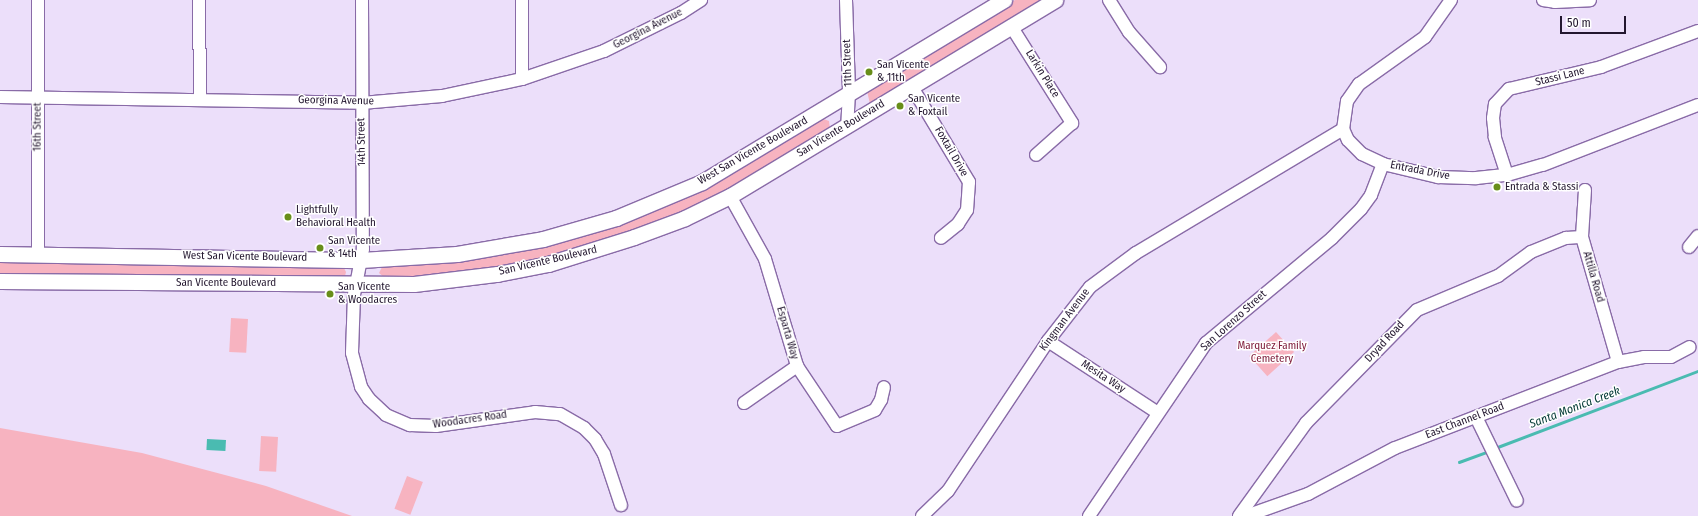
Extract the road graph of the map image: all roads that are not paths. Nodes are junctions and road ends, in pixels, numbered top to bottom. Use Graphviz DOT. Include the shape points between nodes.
graph roads {
  1 [pos="38,0"];
  2 [pos="199,0"];
  3 [pos="362,0"];
  4 [pos="522,0"];
  5 [pos="681,0"];
  6 [pos="701,0"];
  7 [pos="846,0"];
  8 [pos="1004,0"];
  9 [pos="1055,0"];
  10 [pos="1110,0"];
  11 [pos="1451,0"];
  12 [pos="1543,0"];
  13 [pos="1590,0"];
  14 [pos="681,13"];
  15 [pos="1012,26"];
  16 [pos="1698,31"];
  17 [pos="1160,67"];
  18 [pos="522,79"];
  19 [pos="912,86"];
  20 [pos="849,92"];
  21 [pos="0,97"];
  22 [pos="38,97"];
  23 [pos="200,99"];
  24 [pos="362,103"];
  25 [pos="1698,105"];
  26 [pos="847,125"];
  27 [pos="1343,129"];
  28 [pos="1036,155"];
  29 [pos="1383,164"];
  30 [pos="1507,175"];
  31 [pos="1584,190"];
  32 [pos="730,196"];
  33 [pos="1698,236"];
  34 [pos="1582,237"];
  35 [pos="941,238"];
  36 [pos="1689,248"];
  37 [pos="0,254"];
  38 [pos="38,254"];
  39 [pos="361,260"];
  40 [pos="0,281"];
  41 [pos="356,284"];
  42 [pos="1048,341"];
  43 [pos="1690,347"];
  44 [pos="1618,362"];
  45 [pos="796,366"];
  46 [pos="884,386"];
  47 [pos="744,403"];
  48 [pos="1158,413"];
  49 [pos="1476,417"];
  50 [pos="1517,501"];
  51 [pos="621,505"];
  52 [pos="922,516"];
  53 [pos="1089,516"];
  54 [pos="1239,516"];
  55 [pos="1246,516"];
  1 -- 22 [label="street, 16th Street"];
  2 -- 23 [label="street"];
  3 -- 24 [label="street, 14th Street"];
  4 -- 18 [label="street"];
  5 -- 14 [label="street"];
  6 -- 14 [label="street, Georgina Avenue"];
  7 -- 20 [label="street, 11th Street"];
  8 -- 20 [label="main road, West San Vicente Boulevard"];
  9 -- 15 [label="main road, San Vicente Boulevard"];
  10 -- 17 [label="street" via="1129,32"];
  11 -- 27 [label="street" via="1425,37 1353,92 1344,114"];
  12 -- 13 [label="street"];
  14 -- 18 [label="street, Georgina Avenue" via="604,51"];
  15 -- 19 [label="main road, San Vicente Boulevard"];
  15 -- 28 [label="street, Larkin Place" via="1072,123"];
  16 -- 30 [label="street, Stassi Lane" via="1601,67 1509,89 1495,104 1493,118 1495,137"];
  18 -- 24 [label="street, Georgina Avenue" via="442,96"];
  19 -- 26 [label="main road, San Vicente Boulevard"];
  19 -- 35 [label="street, Foxtail Drive" via="968,182 967,210 958,224"];
  20 -- 26 [label="street, 11th Street"];
  20 -- 39 [label="main road, West San Vicente Boulevard" via="792,130 702,182 616,218 542,239 490,249 421,258"];
  21 -- 22 [label="street, Georgina Avenue"];
  22 -- 23 [label="street, Georgina Avenue"];
  22 -- 38 [label="street, 16th Street"];
  23 -- 24 [label="street, Georgina Avenue"];
  24 -- 39 [label="street, 14th Street" via="364,248"];
  25 -- 30 [label="street, Entrada Drive" via="1543,165"];
  26 -- 32 [label="main road, San Vicente Boulevard"];
  27 -- 29 [label="street, Entrada Drive" via="1356,150"];
  27 -- 42 [label="street, Kingman Avenue" via="1110,271 1085,292"];
  29 -- 30 [label="street, Entrada Drive" via="1438,177 1476,178"];
  29 -- 48 [label="street, San Lorenzo Street" via="1371,195 1361,209 1332,238 1206,343"];
  31 -- 34 [label="street, Attilla Road"];
  32 -- 41 [label="main road, San Vicente Boulevard" via="685,218 548,264 414,284"];
  32 -- 45 [label="street, Esparta Way" via="765,259"];
  33 -- 36 [label="street"];
  34 -- 44 [label="street, Attilla Road"];
  34 -- 54 [label="street, Dryad Road" via="1566,238 1532,252 1498,276 1416,310 1306,423"];
  37 -- 38 [label="main road, West San Vicente Boulevard"];
  38 -- 39 [label="main road, West San Vicente Boulevard"];
  39 -- 41 [label="street, 14th Street"];
  40 -- 41 [label="main road, San Vicente Boulevard"];
  41 -- 51 [label="street, Woodacres Road" via="352,353 356,373 369,399 386,415 410,425 422,426 535,412 560,414 584,428 595,439 604,454"];
  42 -- 48 [label="street, Mesita Way"];
  42 -- 52 [label="street, Kingman Avenue" via="948,491"];
  43 -- 44 [label="street, East Channel Road" via="1671,357 1644,357"];
  44 -- 49 [label="street, East Channel Road"];
  45 -- 46 [label="street, Esparta Way" via="837,426 875,410 881,400"];
  45 -- 47 [label="street"];
  48 -- 53 [label="street, San Lorenzo Street"];
  49 -- 50 [label="street"];
  49 -- 55 [label="street, East Channel Road" via="1395,448 1308,494"];
}
